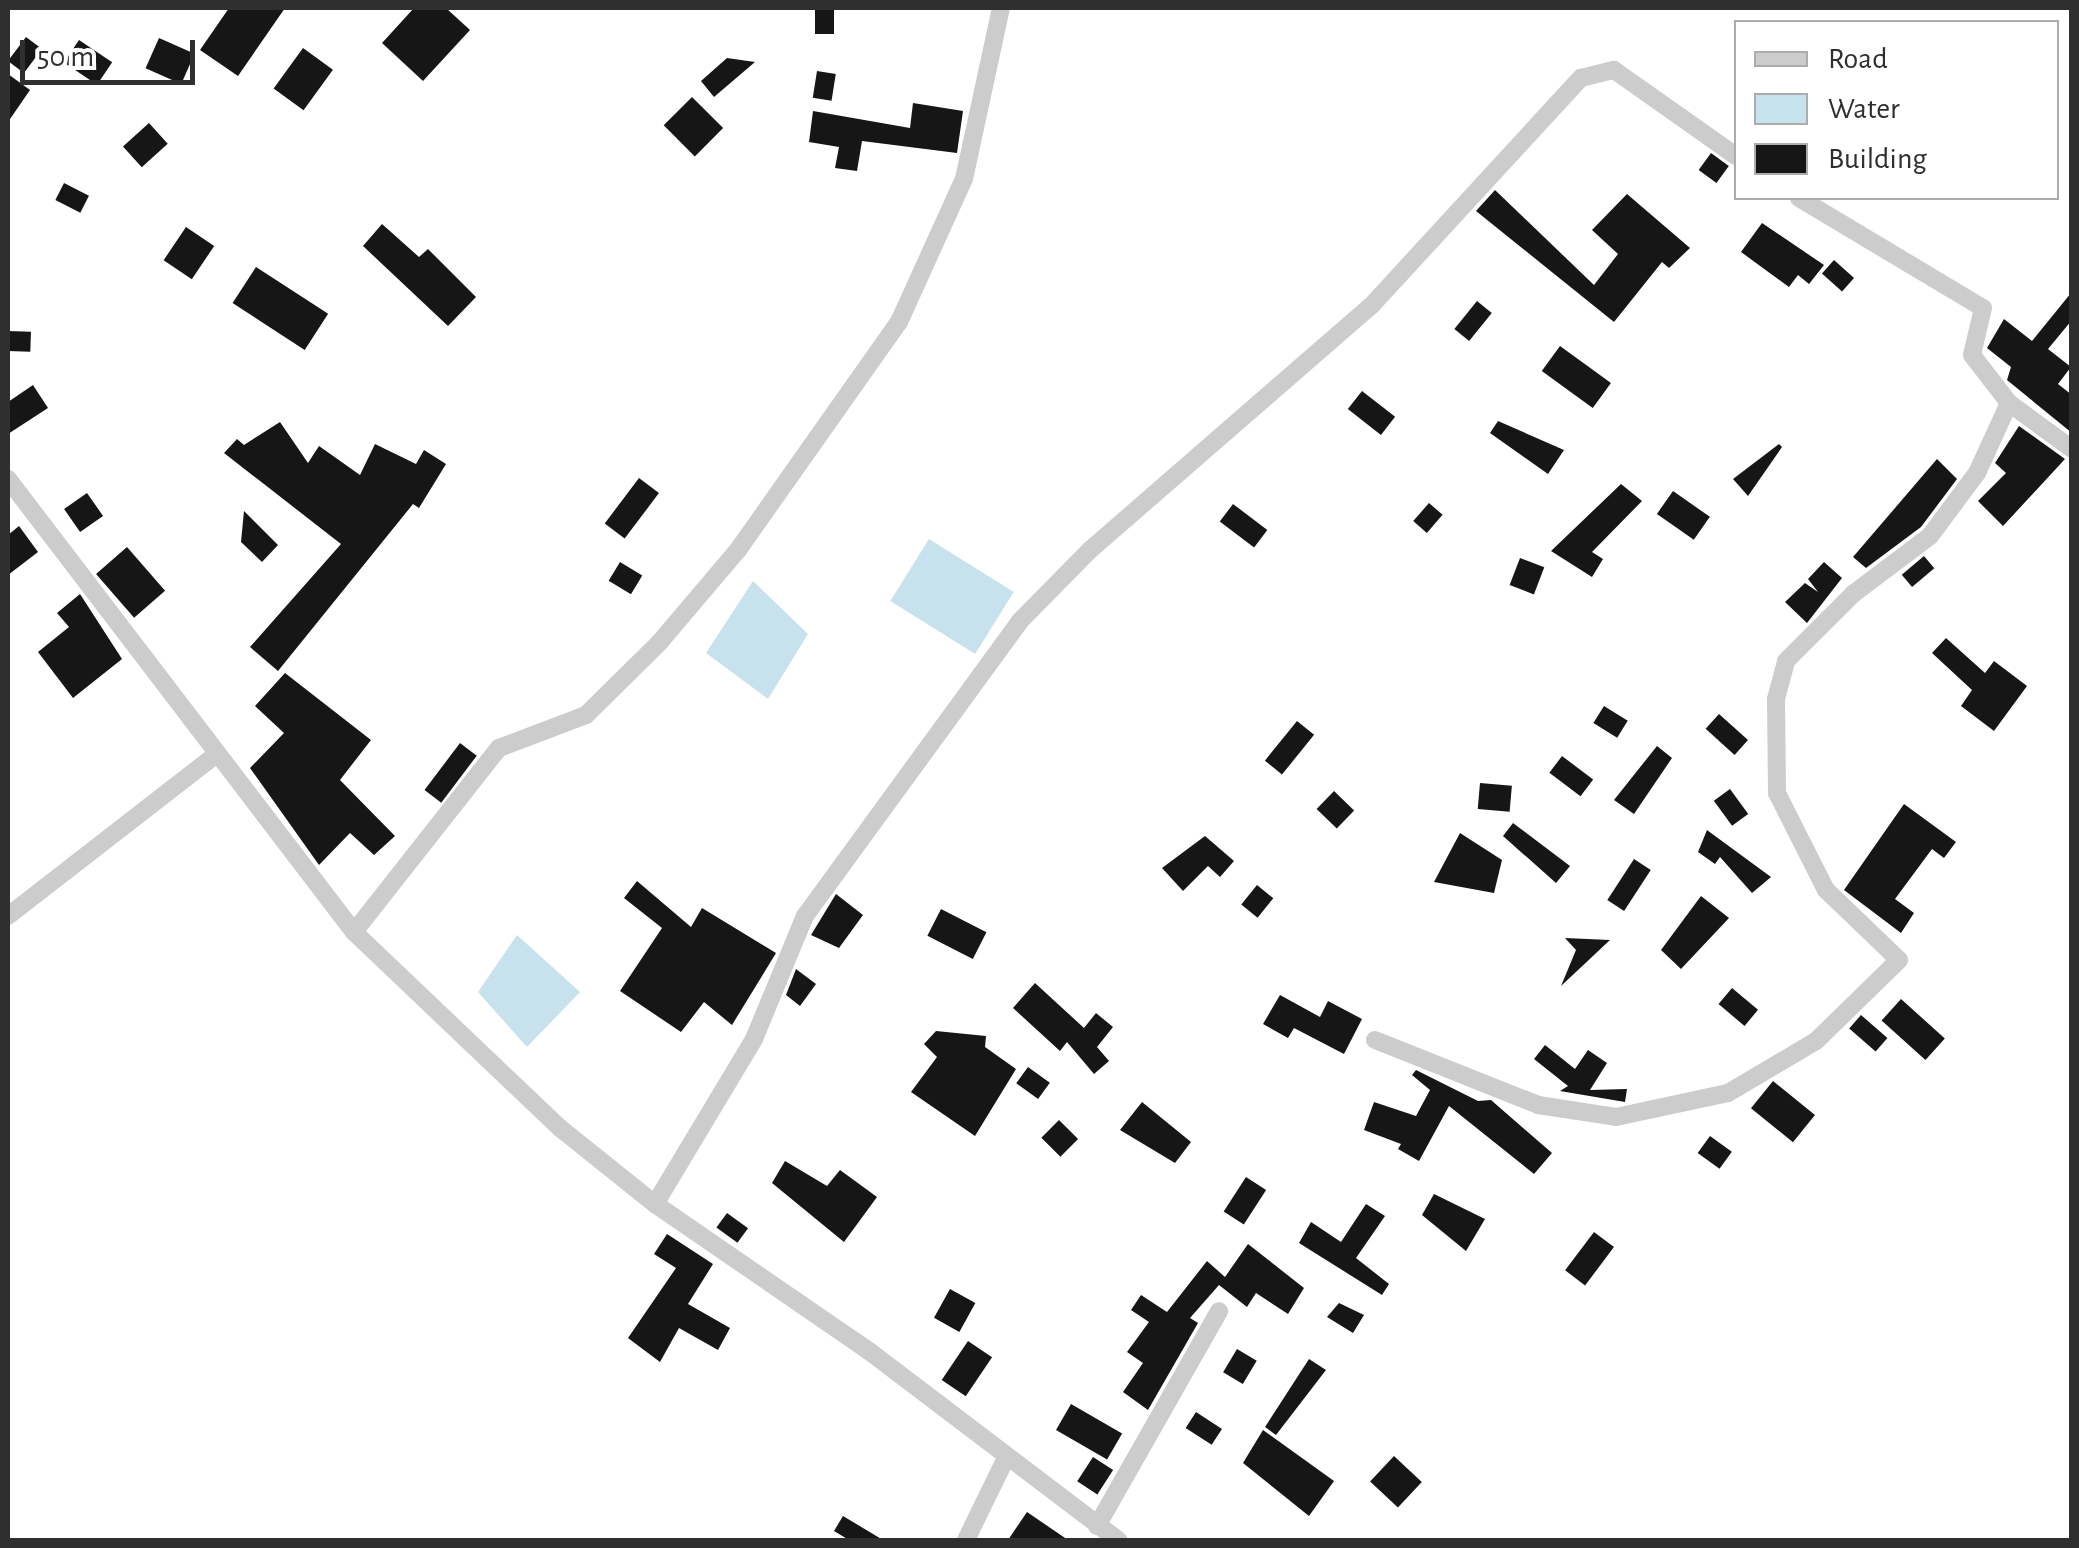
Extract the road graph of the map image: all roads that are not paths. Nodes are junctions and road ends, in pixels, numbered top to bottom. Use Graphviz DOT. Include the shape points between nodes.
graph roads {
  1 [pos="1001,8"];
  2 [pos="1734,155"];
  3 [pos="1802,200"];
  4 [pos="2009,403"];
  5 [pos="2072,449"];
  6 [pos="8,479"];
  7 [pos="212,757"];
  8 [pos="8,916"];
  9 [pos="354,932"];
  10 [pos="1376,1040"];
  11 [pos="655,1204"];
  12 [pos="1219,1312"];
  13 [pos="1005,1460"];
  14 [pos="1097,1526"];
  15 [pos="966,1540"];
  16 [pos="1118,1540"];
  1 -- 9 [label="street" via="964,178 899,322 738,550 660,643 586,714 499,748"];
  2 -- 11 [label="street" via="1614,70 1581,78 1372,306 1090,550 1020,620 805,916 754,1040"];
  3 -- 4 [label="street" via="1983,308 1972,355"];
  4 -- 5 [label="street"];
  4 -- 10 [label="street" via="1977,472 1930,536 1853,594 1786,660 1776,699 1777,793 1826,890 1898,954 1896,968 1816,1041 1728,1093 1616,1117 1538,1104"];
  6 -- 7 [label="street"];
  7 -- 8 [label="street"];
  7 -- 9 [label="street"];
  9 -- 11 [label="street" via="560,1128"];
  11 -- 13 [label="street" via="869,1350"];
  12 -- 14 [label="street"];
  13 -- 14 [label="street"];
  13 -- 15 [label="street"];
  14 -- 16 [label="street"];
}
